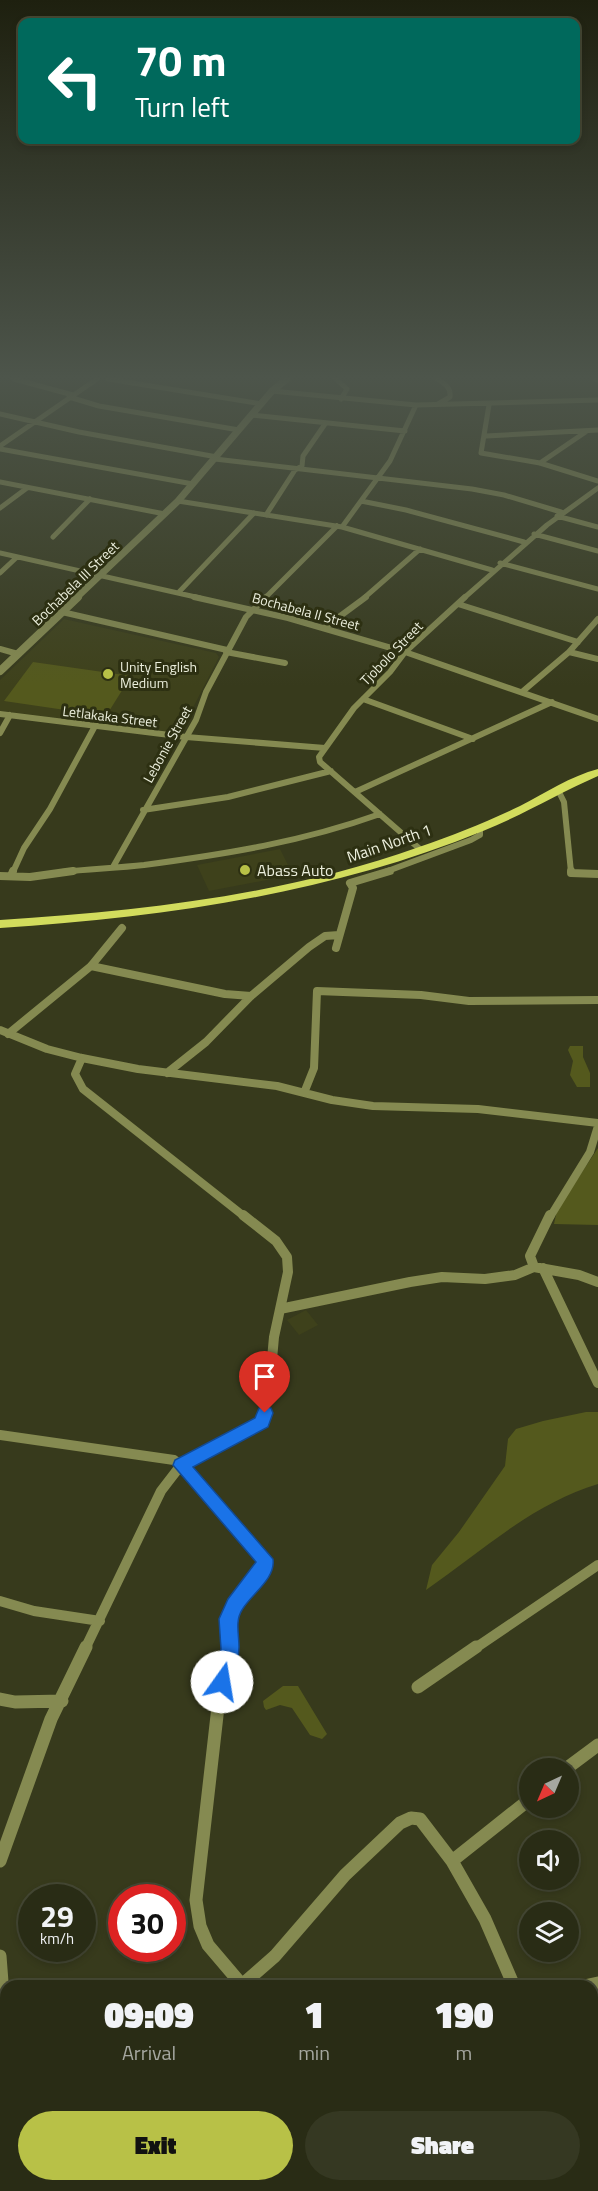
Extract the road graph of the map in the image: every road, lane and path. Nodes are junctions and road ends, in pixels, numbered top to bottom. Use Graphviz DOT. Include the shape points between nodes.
graph roads {
  1 [pos="178,481"];
  2 [pos="195,481"];
  3 [pos="289,481"];
  4 [pos="375,481"];
  5 [pos="398,481"];
  6 [pos="0,482"];
  7 [pos="193,484"];
  8 [pos="27,488"];
  9 [pos="598,488"];
  10 [pos="90,500"];
  11 [pos="178,501"];
  12 [pos="361,501"];
  13 [pos="0,508"];
  14 [pos="254,513"];
  15 [pos="165,514"];
  16 [pos="559,514"];
  17 [pos="266,515"];
  18 [pos="340,526"];
  19 [pos="598,526"];
  20 [pos="534,534"];
  21 [pos="53,537"];
  22 [pos="524,542"];
  23 [pos="420,549"];
  24 [pos="598,551"];
  25 [pos="0,553"];
  26 [pos="17,557"];
  27 [pos="500,563"];
  28 [pos="492,570"];
  29 [pos="0,573"];
  30 [pos="103,575"];
  31 [pos="598,589"];
  32 [pos="179,592"];
  33 [pos="458,604"];
  34 [pos="255,609"];
  35 [pos="62,612"];
  36 [pos="598,618"];
  37 [pos="324,628"];
  38 [pos="578,642"];
  39 [pos="0,649"];
  40 [pos="227,651"];
  41 [pos="405,652"];
  42 [pos="569,652"];
  43 [pos="18,654"];
  44 [pos="598,659"];
  45 [pos="285,663"];
  46 [pos="0,671"];
  47 [pos="522,692"];
  48 [pos="363,699"];
  49 [pos="552,702"];
  50 [pos="0,714"];
  51 [pos="10,716"];
  52 [pos="598,719"];
  53 [pos="96,726"];
  54 [pos="0,733"];
  55 [pos="186,737"];
  56 [pos="473,739"];
  57 [pos="325,748"];
  58 [pos="331,771"];
  59 [pos="598,772"];
  60 [pos="355,792"];
  61 [pos="559,792"];
  62 [pos="143,810"];
  63 [pos="380,814"];
  64 [pos="480,828"];
  65 [pos="421,850"];
  66 [pos="113,867"];
  67 [pos="598,874"];
  68 [pos="0,876"];
  69 [pos="11,876"];
  70 [pos="0,924"];
  71 [pos="122,928"];
  72 [pos="339,935"];
  73 [pos="336,948"];
  74 [pos="91,966"];
  75 [pos="251,996"];
  76 [pos="598,1000"];
  77 [pos="4,1032"];
  78 [pos="82,1058"];
  79 [pos="167,1073"];
  80 [pos="304,1093"];
  81 [pos="598,1125"];
  82 [pos="539,1268"];
  83 [pos="598,1282"];
  84 [pos="280,1309"];
  85 [pos="598,1383"];
  86 [pos="0,1435"];
  87 [pos="181,1465"];
  88 [pos="598,1564"];
  89 [pos="0,1601"];
  90 [pos="100,1621"];
  91 [pos="418,1687"];
  92 [pos="0,1699"];
  93 [pos="62,1701"];
  94 [pos="598,1745"];
  95 [pos="579,1759"];
  96 [pos="519,1808"];
  97 [pos="0,1861"];
  98 [pos="452,1861"];
  99 [pos="0,1956"];
  100 [pos="1,1980"];
  101 [pos="237,1980"];
  102 [pos="248,1980"];
  103 [pos="511,1980"];
  1 -- 7 [label="street"];
  2 -- 7 [label="street, Bochabela III Street"];
  3 -- 17 [label="street"];
  4 -- 12 [label="street, Lebonie Street"];
  5 -- 16 [label="street" via="504,495"];
  6 -- 8 [label="street"];
  7 -- 11 [label="street, Bochabela III Street"];
  8 -- 10 [label="street"];
  8 -- 13 [label="street"];
  9 -- 16 [label="street, Tjobolo Street"];
  10 -- 15 [label="street"];
  10 -- 21 [label="street"];
  11 -- 14 [label="street"];
  11 -- 15 [label="street, Bochabela III Street"];
  12 -- 18 [label="street, Lebonie Street"];
  12 -- 22 [label="street"];
  14 -- 17 [label="street"];
  14 -- 32 [label="street"];
  15 -- 30 [label="street, Bochabela III Street"];
  16 -- 19 [label="street"];
  16 -- 20 [label="street, Tjobolo Street"];
  17 -- 18 [label="street"];
  18 -- 23 [label="street"];
  18 -- 34 [label="street, Lebonie Street"];
  20 -- 22 [label="street, Tjobolo Street"];
  20 -- 24 [label="street"];
  22 -- 27 [label="street, Tjobolo Street"];
  23 -- 28 [label="street"];
  23 -- 37 [label="street"];
  25 -- 26 [label="street, Bochabela II Street"];
  26 -- 29 [label="street"];
  26 -- 30 [label="street, Bochabela II Street"];
  27 -- 28 [label="street, Tjobolo Street"];
  27 -- 31 [label="street"];
  28 -- 33 [label="street, Tjobolo Street"];
  30 -- 32 [label="street, Bochabela II Street"];
  30 -- 35 [label="street, Bochabela III Street"];
  32 -- 34 [label="street, Bochabela II Street"];
  33 -- 38 [label="street"];
  33 -- 41 [label="street, Tjobolo Street"];
  34 -- 37 [label="street, Bochabela II Street"];
  34 -- 40 [label="street, Lebonie Street" via="246,617"];
  35 -- 40 [label="street"];
  35 -- 43 [label="street, Bochabela III Street"];
  36 -- 38 [label="street"];
  37 -- 41 [label="street, Bochabela II Street"];
  38 -- 42 [label="street"];
  39 -- 43 [label="street"];
  40 -- 45 [label="street"];
  40 -- 55 [label="street, Lebonie Street"];
  41 -- 47 [label="street, Bochabela II Street"];
  41 -- 48 [label="street, Tjobolo Street"];
  42 -- 44 [label="street"];
  42 -- 47 [label="street"];
  43 -- 46 [label="street, Bochabela III Street"];
  47 -- 49 [label="street, Bochabela II Street"];
  48 -- 56 [label="street"];
  48 -- 57 [label="street, Tjobolo Street"];
  49 -- 52 [label="street, Bochabela II Street"];
  49 -- 56 [label="street"];
  50 -- 51 [label="street, Letlakaka Street"];
  51 -- 53 [label="street, Letlakaka Street"];
  51 -- 54 [label="street"];
  53 -- 55 [label="street, Letlakaka Street"];
  53 -- 69 [label="street"];
  55 -- 57 [label="street, Letlakaka Street"];
  55 -- 62 [label="street, Lebonie Street"];
  56 -- 60 [label="street"];
  57 -- 58 [label="street" via="319,757"];
  58 -- 60 [label="street"];
  58 -- 62 [label="street" via="228,797"];
  59 -- 61 [label="main road, Main North 1"];
  60 -- 63 [label="street"];
  61 -- 64 [label="main road, Main North 1"];
  61 -- 67 [label="street" via="564,802 571,873"];
  62 -- 66 [label="street, Lebonie Street"];
  63 -- 65 [label="street"];
  63 -- 66 [label="street" via="329,832 280,843"];
  64 -- 65 [label="main road, Main North 1"];
  64 -- 72 [label="street" via="480,835 471,840 350,883 353,888"];
  65 -- 70 [label="main road, Main North 1" via="334,878 204,905 88,919"];
  66 -- 69 [label="street" via="30,878"];
  68 -- 69 [label="street"];
  71 -- 74 [label="street"];
  72 -- 73 [label="street"];
  72 -- 75 [label="street" via="325,936"];
  74 -- 75 [label="street"];
  74 -- 77 [label="street"];
  75 -- 79 [label="street" via="206,1042"];
  76 -- 80 [label="street" via="469,1001 317,991 314,1068"];
  77 -- 78 [label="street"];
  78 -- 79 [label="street"];
  78 -- 84 [label="street" via="74,1077 83,1089 281,1247 288,1264"];
  79 -- 80 [label="street" via="277,1086"];
  80 -- 81 [label="street" via="373,1106 478,1109"];
  81 -- 82 [label="street" via="590,1152 556,1204 530,1256"];
  82 -- 83 [label="street"];
  82 -- 84 [label="street" via="485,1279 442,1277 410,1282"];
  82 -- 85 [label="street"];
  84 -- 87 [label="street" via="262,1422"];
  86 -- 87 [label="street" via="154,1456"];
  87 -- 90 [label="street" via="150,1510"];
  87 -- 101 [label="street" via="265,1559 265,1566 234,1605 229,1619 230,1649 219,1698 196,1900 196,1922 210,1951"];
  88 -- 91 [label="street"];
  89 -- 90 [label="street" via="34,1611"];
  90 -- 93 [label="street"];
  92 -- 93 [label="street"];
  93 -- 97 [label="street" via="51,1719"];
  94 -- 95 [label="street"];
  96 -- 98 [label="street"];
  98 -- 102 [label="street" via="420,1819 400,1823 345,1875 275,1956"];
  98 -- 103 [label="street" via="485,1919"];
  99 -- 100 [label="street"];
}
